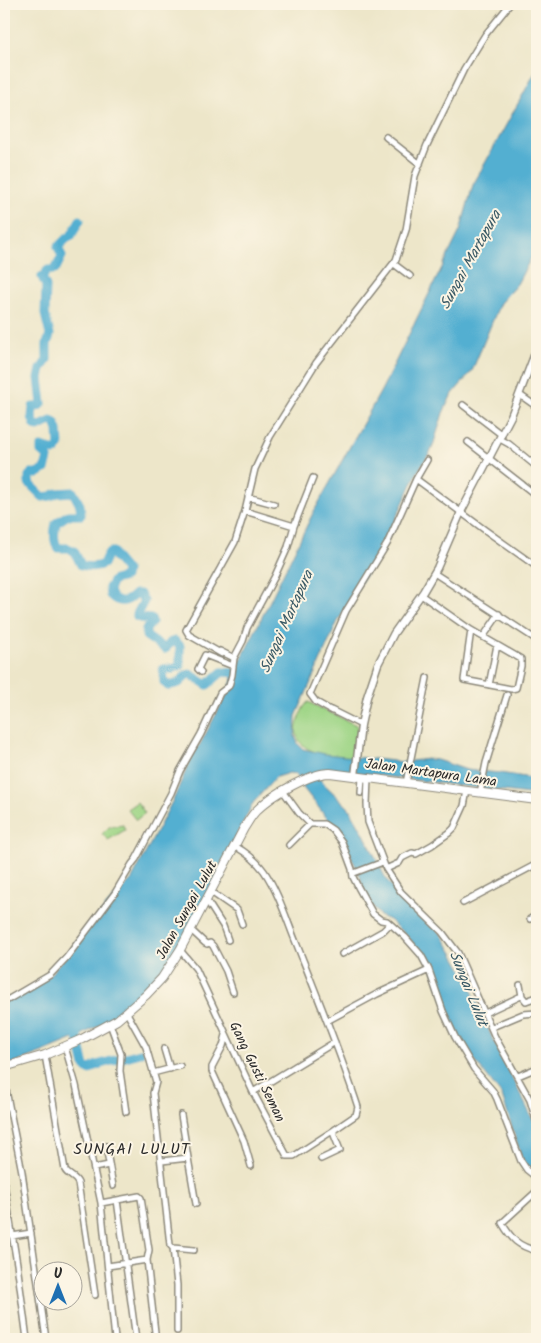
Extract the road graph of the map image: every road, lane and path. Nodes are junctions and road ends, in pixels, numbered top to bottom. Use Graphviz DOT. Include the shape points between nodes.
graph roads {
  1 [pos="510,4"];
  2 [pos="386,137"];
  3 [pos="420,164"];
  4 [pos="394,264"];
  5 [pos="410,276"];
  6 [pos="537,348"];
  7 [pos="520,395"];
  8 [pos="463,405"];
  9 [pos="537,407"];
  10 [pos="501,437"];
  11 [pos="468,442"];
  12 [pos="490,459"];
  13 [pos="428,460"];
  14 [pos="537,467"];
  15 [pos="313,478"];
  16 [pos="416,479"];
  17 [pos="537,496"];
  18 [pos="248,497"];
  19 [pos="274,504"];
  20 [pos="245,511"];
  21 [pos="461,512"];
  22 [pos="294,526"];
  23 [pos="537,567"];
  24 [pos="434,573"];
  25 [pos="421,595"];
  26 [pos="498,614"];
  27 [pos="471,630"];
  28 [pos="484,637"];
  29 [pos="537,640"];
  30 [pos="497,645"];
  31 [pos="234,658"];
  32 [pos="232,670"];
  33 [pos="201,672"];
  34 [pos="427,678"];
  35 [pos="489,685"];
  36 [pos="507,695"];
  37 [pos="314,702"];
  38 [pos="332,711"];
  39 [pos="361,725"];
  40 [pos="321,774"];
  41 [pos="360,776"];
  42 [pos="406,782"];
  43 [pos="283,791"];
  44 [pos="467,791"];
  45 [pos="481,792"];
  46 [pos="361,793"];
  47 [pos="537,800"];
  48 [pos="310,824"];
  49 [pos="289,844"];
  50 [pos="236,846"];
  51 [pos="382,863"];
  52 [pos="537,864"];
  53 [pos="386,869"];
  54 [pos="355,873"];
  55 [pos="211,892"];
  56 [pos="207,901"];
  57 [pos="463,903"];
  58 [pos="537,915"];
  59 [pos="530,919"];
  60 [pos="242,924"];
  61 [pos="390,924"];
  62 [pos="191,930"];
  63 [pos="228,940"];
  64 [pos="180,950"];
  65 [pos="342,954"];
  66 [pos="429,970"];
  67 [pos="523,985"];
  68 [pos="233,992"];
  69 [pos="522,995"];
  70 [pos="537,997"];
  71 [pos="4,1002"];
  72 [pos="127,1013"];
  73 [pos="485,1013"];
  74 [pos="537,1013"];
  75 [pos="327,1021"];
  76 [pos="110,1024"];
  77 [pos="492,1026"];
  78 [pos="226,1034"];
  79 [pos="335,1042"];
  80 [pos="65,1047"];
  81 [pos="164,1048"];
  82 [pos="45,1055"];
  83 [pos="180,1066"];
  84 [pos="4,1067"];
  85 [pos="537,1068"];
  86 [pos="170,1069"];
  87 [pos="153,1073"];
  88 [pos="518,1076"];
  89 [pos="4,1080"];
  90 [pos="254,1092"];
  91 [pos="126,1112"];
  92 [pos="181,1115"];
  93 [pos="537,1123"];
  94 [pos="334,1130"];
  95 [pos="106,1146"];
  96 [pos="188,1158"];
  97 [pos="321,1159"];
  98 [pos="162,1161"];
  99 [pos="109,1165"];
  100 [pos="251,1166"];
  101 [pos="94,1168"];
  102 [pos="537,1178"];
  103 [pos="4,1184"];
  104 [pos="113,1186"];
  105 [pos="537,1191"];
  106 [pos="117,1200"];
  107 [pos="101,1203"];
  108 [pos="196,1204"];
  109 [pos="31,1233"];
  110 [pos="12,1236"];
  111 [pos="173,1248"];
  112 [pos="194,1250"];
  113 [pos="537,1251"];
  114 [pos="147,1260"];
  115 [pos="126,1263"];
  116 [pos="108,1266"];
  117 [pos="95,1295"];
  118 [pos="177,1331"];
  119 [pos="156,1332"];
  120 [pos="27,1339"];
  121 [pos="46,1339"];
  122 [pos="115,1339"];
  123 [pos="136,1339"];
  1 -- 3 [label="street" via="464,69"];
  2 -- 3 [label="street"];
  3 -- 4 [label="street" via="402,244"];
  4 -- 5 [label="street"];
  4 -- 18 [label="street" via="306,377 258,460"];
  6 -- 7 [label="street"];
  7 -- 9 [label="street"];
  7 -- 10 [label="street"];
  8 -- 10 [label="street"];
  10 -- 12 [label="street"];
  10 -- 14 [label="street"];
  11 -- 12 [label="street"];
  12 -- 17 [label="street"];
  12 -- 21 [label="street"];
  13 -- 16 [label="street"];
  15 -- 22 [label="street"];
  16 -- 21 [label="street"];
  16 -- 38 [label="street" via="387,544 346,611 310,694 316,702"];
  18 -- 19 [label="street"];
  18 -- 20 [label="street"];
  20 -- 22 [label="street"];
  20 -- 31 [label="street" via="232,550 186,630 189,635"];
  21 -- 23 [label="street"];
  21 -- 24 [label="street"];
  22 -- 31 [label="street" via="275,576"];
  24 -- 25 [label="street"];
  24 -- 26 [label="street"];
  25 -- 27 [label="street"];
  25 -- 39 [label="street" via="383,654 368,693"];
  26 -- 28 [label="street"];
  26 -- 29 [label="street"];
  27 -- 28 [label="street"];
  27 -- 35 [label="street" via="464,679"];
  28 -- 30 [label="street"];
  30 -- 35 [label="street"];
  30 -- 35 [label="street" via="520,659 519,676 514,689"];
  31 -- 32 [label="street"];
  32 -- 33 [label="street" via="205,655 198,669"];
  32 -- 71 [label="street" via="229,686 220,692 171,793 115,893 50,975"];
  34 -- 42 [label="street"];
  36 -- 45 [label="street"];
  37 -- 38 [label="street"];
  38 -- 39 [label="street"];
  39 -- 41 [label="street"];
  40 -- 41 [label="main road, Jalan Martapura Lama"];
  40 -- 43 [label="main road, Jalan Sungai Lulut"];
  41 -- 42 [label="main road, Jalan Martapura Lama"];
  41 -- 46 [label="street"];
  41 -- 51 [label="street" via="368,822"];
  42 -- 44 [label="main road, Jalan Martapura Lama"];
  43 -- 48 [label="street"];
  43 -- 50 [label="main road, Jalan Sungai Lulut" via="254,813"];
  44 -- 45 [label="main road, Jalan Martapura Lama"];
  44 -- 53 [label="street" via="464,806 449,833"];
  45 -- 47 [label="main road, Jalan Martapura Lama"];
  48 -- 49 [label="street"];
  48 -- 54 [label="street" via="324,824 333,830 342,842"];
  50 -- 55 [label="main road, Jalan Sungai Lulut"];
  50 -- 75 [label="street" via="250,856 270,880"];
  51 -- 53 [label="street"];
  51 -- 54 [label="street"];
  52 -- 57 [label="street"];
  53 -- 73 [label="street" via="401,892 448,939 463,962"];
  54 -- 61 [label="street" via="358,887 373,914"];
  55 -- 56 [label="main road, Jalan Sungai Lulut"];
  55 -- 60 [label="street" via="237,910"];
  56 -- 62 [label="main road, Jalan Sungai Lulut"];
  56 -- 63 [label="street"];
  58 -- 59 [label="street"];
  61 -- 65 [label="street"];
  61 -- 66 [label="street" via="421,955"];
  62 -- 64 [label="main road, Jalan Sungai Lulut"];
  62 -- 68 [label="street" via="213,946"];
  64 -- 72 [label="main road, Jalan Sungai Lulut" via="162,978"];
  64 -- 78 [label="street, Gang Gusti Seman" via="196,969"];
  66 -- 75 [label="street"];
  66 -- 102 [label="street" via="455,1037 474,1069 493,1091 521,1161"];
  67 -- 69 [label="street"];
  69 -- 70 [label="street" via="526,1001"];
  69 -- 73 [label="street"];
  72 -- 76 [label="main road, Jalan Sungai Lulut"];
  72 -- 87 [label="street" via="142,1038"];
  73 -- 77 [label="street"];
  74 -- 77 [label="street" via="522,1014"];
  75 -- 79 [label="street"];
  76 -- 80 [label="main road, Jalan Sungai Lulut"];
  76 -- 91 [label="street" via="121,1057"];
  77 -- 88 [label="street"];
  78 -- 90 [label="street, Gang Gusti Seman"];
  78 -- 100 [label="street" via="212,1069 244,1141"];
  79 -- 90 [label="street"];
  79 -- 94 [label="street" via="358,1110 356,1115"];
  80 -- 82 [label="main road, Jalan Sungai Lulut"];
  80 -- 101 [label="street"];
  81 -- 86 [label="street"];
  82 -- 84 [label="main road, Jalan Sungai Lulut"];
  82 -- 117 [label="street" via="66,1170 78,1183"];
  83 -- 86 [label="street"];
  85 -- 88 [label="street"];
  86 -- 87 [label="street"];
  87 -- 98 [label="street"];
  88 -- 93 [label="street"];
  89 -- 109 [label="street"];
  90 -- 94 [label="street, Gang Gusti Seman" via="288,1157"];
  92 -- 96 [label="street"];
  94 -- 97 [label="street" via="340,1150"];
  95 -- 99 [label="street"];
  96 -- 98 [label="street"];
  96 -- 108 [label="street"];
  98 -- 111 [label="street" via="170,1245"];
  99 -- 101 [label="street"];
  99 -- 104 [label="street"];
  101 -- 107 [label="street"];
  103 -- 110 [label="street"];
  105 -- 113 [label="street" via="502,1224 518,1244"];
  106 -- 107 [label="street"];
  106 -- 114 [label="street" via="141,1198 149,1250"];
  106 -- 115 [label="street"];
  107 -- 116 [label="street"];
  109 -- 110 [label="street"];
  109 -- 121 [label="street"];
  110 -- 120 [label="street"];
  111 -- 112 [label="street"];
  111 -- 118 [label="street"];
  114 -- 115 [label="street"];
  114 -- 119 [label="street"];
  115 -- 116 [label="street"];
  115 -- 123 [label="street"];
  116 -- 122 [label="street"];
}
